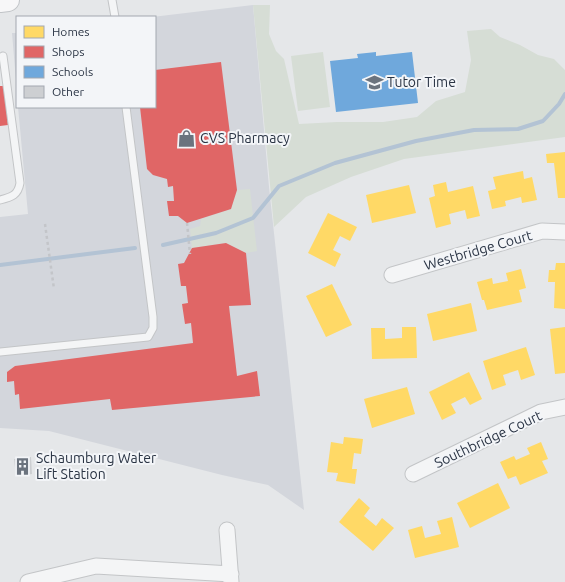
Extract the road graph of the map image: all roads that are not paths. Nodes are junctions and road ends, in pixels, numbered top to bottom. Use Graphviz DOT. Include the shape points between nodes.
graph roads {
  1 [pos="8,0"];
  2 [pos="112,0"];
  3 [pos="0,1"];
  4 [pos="115,16"];
  5 [pos="3,56"];
  6 [pos="126,108"];
  7 [pos="0,200"];
  8 [pos="565,232"];
  9 [pos="392,275"];
  10 [pos="0,352"];
  11 [pos="565,407"];
  12 [pos="413,474"];
  13 [pos="227,530"];
  14 [pos="231,578"];
  15 [pos="28,582"];
  1 -- 3 [label="main road"];
  2 -- 4 [label="lane"];
  5 -- 7 [label="lane" via="20,183 16,194"];
  6 -- 10 [label="lane" via="153,328 148,337"];
  8 -- 9 [label="street, Westbridge Court" via="542,231"];
  11 -- 12 [label="street, Southbridge Court" via="541,412"];
  13 -- 14 [label="street"];
  14 -- 15 [label="street" via="96,566"];
}
